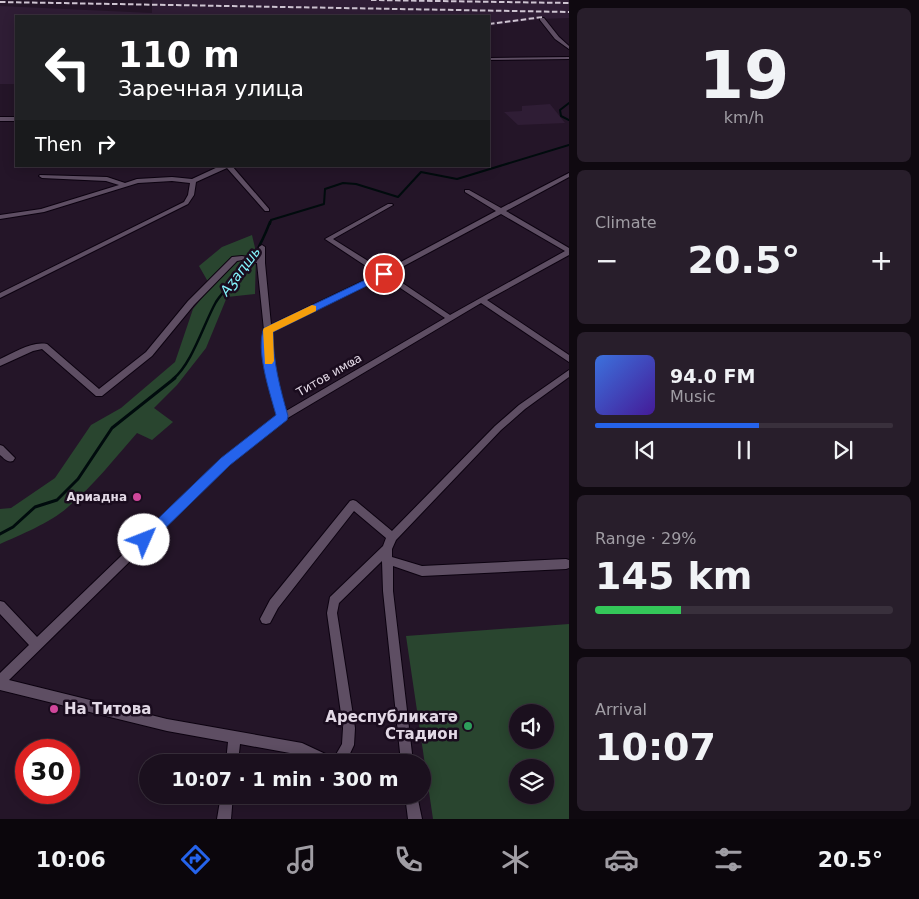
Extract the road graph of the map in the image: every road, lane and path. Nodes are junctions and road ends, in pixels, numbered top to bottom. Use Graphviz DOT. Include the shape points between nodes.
graph roads {
  1 [pos="542,19"];
  2 [pos="569,48"];
  3 [pos="569,58"];
  4 [pos="490,60"];
  5 [pos="0,119"];
  6 [pos="15,119"];
  7 [pos="226,167"];
  8 [pos="229,167"];
  9 [pos="42,176"];
  10 [pos="569,176"];
  11 [pos="193,181"];
  12 [pos="123,184"];
  13 [pos="467,191"];
  14 [pos="390,205"];
  15 [pos="267,210"];
  16 [pos="503,211"];
  17 [pos="0,216"];
  18 [pos="262,247"];
  19 [pos="569,252"];
  20 [pos="259,261"];
  21 [pos="384,274"];
  22 [pos="0,296"];
  23 [pos="481,300"];
  24 [pos="450,318"];
  25 [pos="268,330"];
  26 [pos="569,359"];
  27 [pos="0,364"];
  28 [pos="569,373"];
  29 [pos="283,416"];
  30 [pos="0,449"];
  31 [pos="10,458"];
  32 [pos="392,537"];
  33 [pos="388,554"];
  34 [pos="566,564"];
  35 [pos="0,606"];
  36 [pos="266,619"];
  37 [pos="36,644"];
  38 [pos="0,682"];
  39 [pos="235,737"];
  40 [pos="233,754"];
  41 [pos="313,754"];
  42 [pos="343,754"];
  43 [pos="406,754"];
  44 [pos="226,804"];
  45 [pos="413,804"];
  46 [pos="224,819"];
  47 [pos="415,819"];
  1 -- 2 [label="street"];
  3 -- 4 [label="street"];
  5 -- 6 [label="street"];
  7 -- 11 [label="street"];
  8 -- 15 [label="street"];
  9 -- 12 [label="street" via="107,178"];
  10 -- 16 [label="street"];
  11 -- 12 [label="street" via="152,179"];
  11 -- 22 [label="street" via="186,203"];
  12 -- 17 [label="street" via="42,211"];
  13 -- 16 [label="street"];
  14 -- 21 [label="street" via="328,239"];
  16 -- 19 [label="street"];
  16 -- 21 [label="street"];
  18 -- 20 [label="street"];
  19 -- 23 [label="street, Титов имҩа"];
  20 -- 25 [label="street"];
  20 -- 27 [label="street" via="235,260 192,303 149,354 99,394 44,346 31,348"];
  21 -- 24 [label="street"];
  21 -- 25 [label="street"];
  23 -- 24 [label="street, Титов имҩа"];
  23 -- 26 [label="street"];
  24 -- 29 [label="street, Титов имҩа"];
  25 -- 29 [label="street" via="271,378"];
  28 -- 32 [label="street" via="498,428"];
  29 -- 37 [label="street, Титов имҩа" via="226,462"];
  30 -- 31 [label="street"];
  32 -- 33 [label="street"];
  32 -- 36 [label="street" via="353,504 274,604"];
  33 -- 34 [label="street" via="422,571"];
  33 -- 42 [label="street" via="334,601 332,613 349,728 348,745"];
  33 -- 43 [label="street" via="388,591"];
  35 -- 37 [label="street"];
  37 -- 38 [label="street, Титов имҩа"];
  38 -- 39 [label="street" via="167,724"];
  39 -- 40 [label="street"];
  39 -- 41 [label="street" via="302,749"];
  44 -- 46 [label="street"];
  45 -- 47 [label="street"];
}
